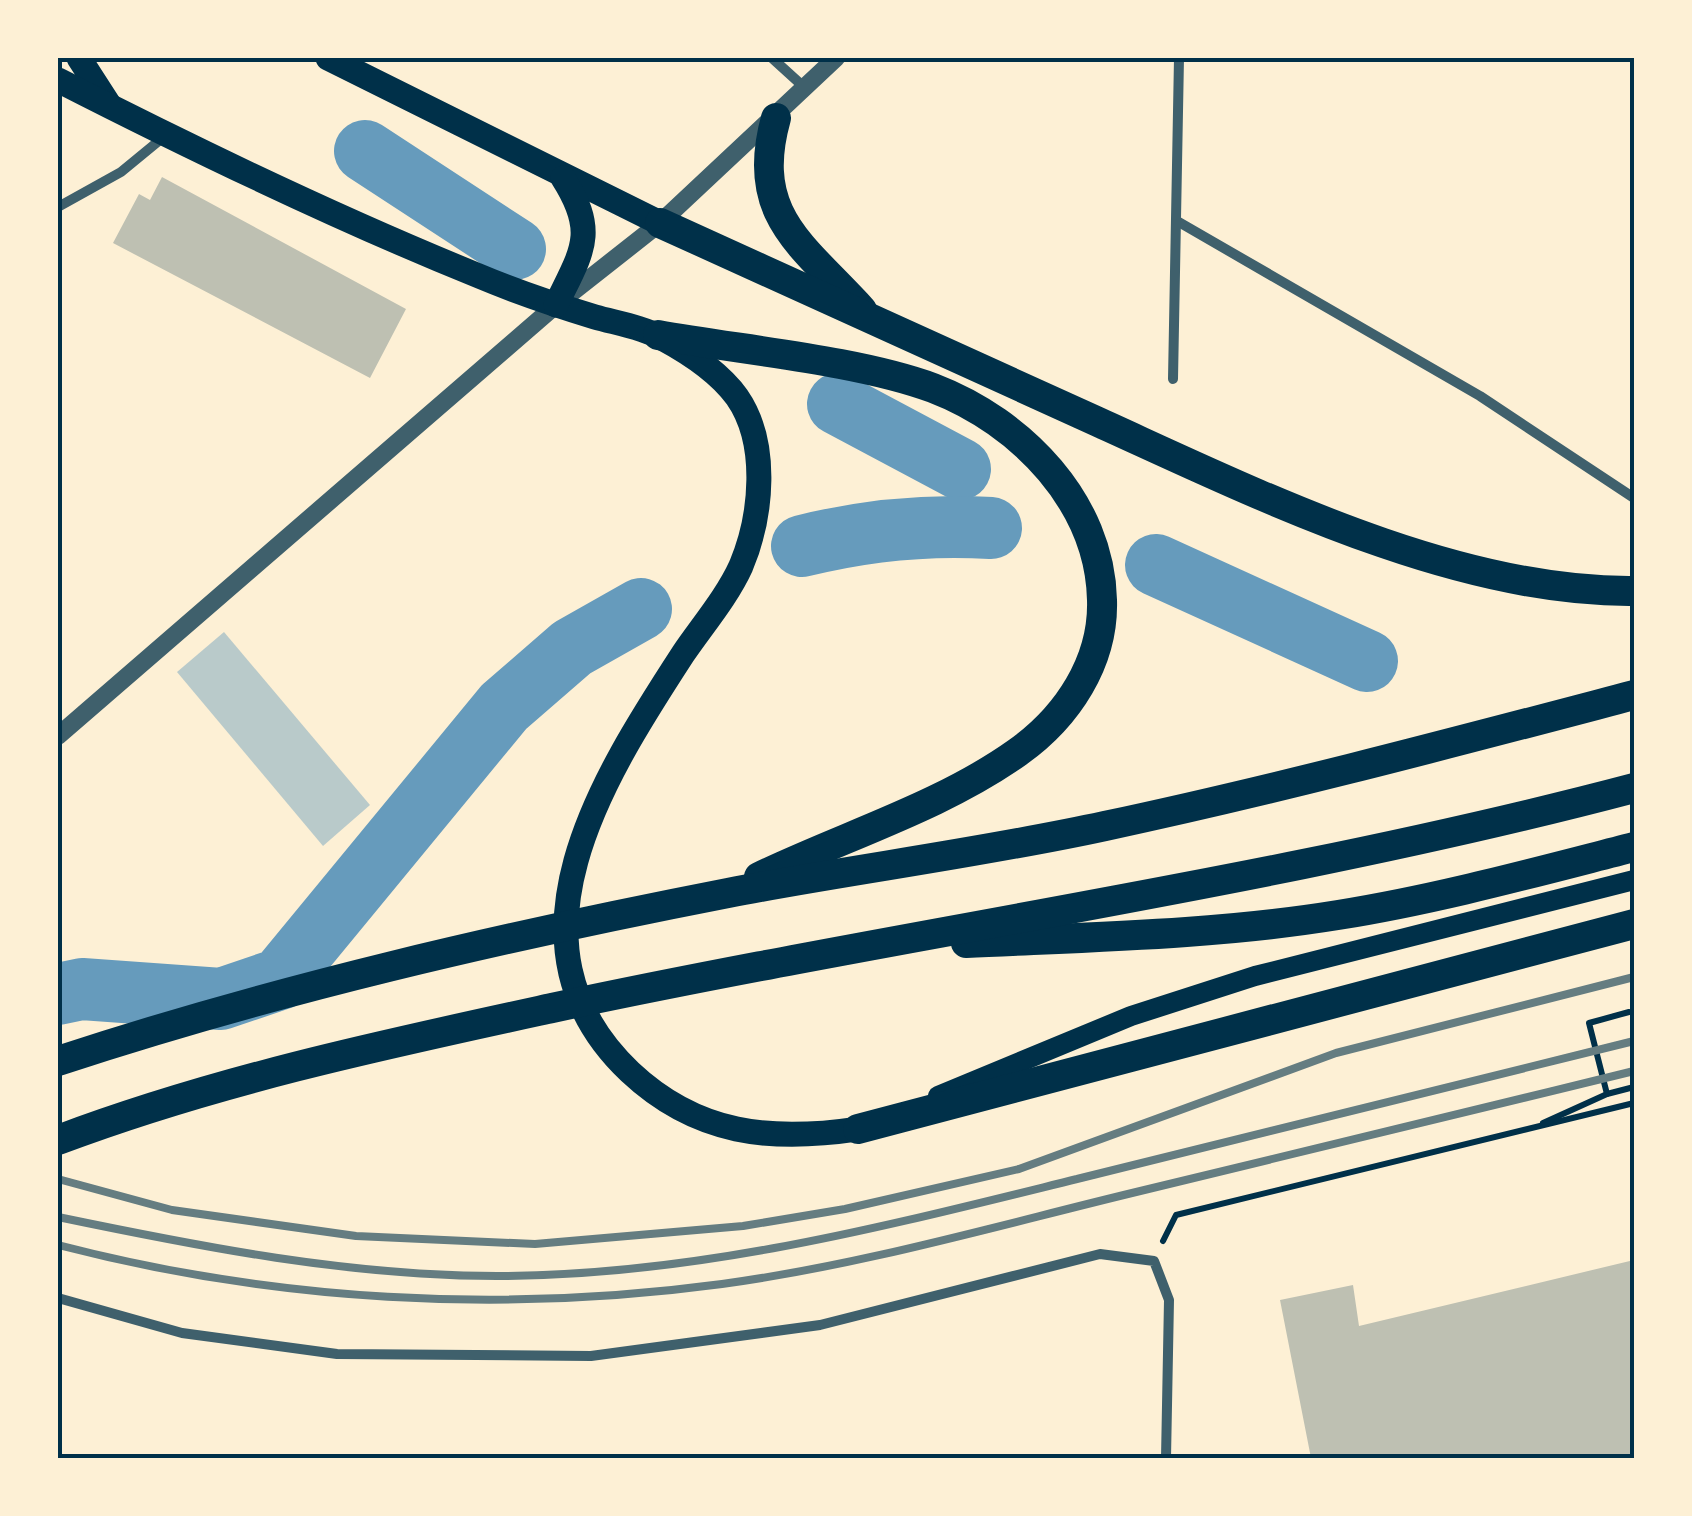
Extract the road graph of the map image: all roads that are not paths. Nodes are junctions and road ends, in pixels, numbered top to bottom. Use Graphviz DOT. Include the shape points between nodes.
graph roads {
  1 [pos="80,58"];
  2 [pos="328,58"];
  3 [pos="772,58"];
  4 [pos="836,58"];
  5 [pos="1179,58"];
  6 [pos="58,80"];
  7 [pos="805,88"];
  8 [pos="111,107"];
  9 [pos="776,118"];
  10 [pos="167,134"];
  11 [pos="562,178"];
  12 [pos="58,207"];
  13 [pos="1177,220"];
  14 [pos="660,224"];
  15 [pos="556,305"];
  16 [pos="871,319"];
  17 [pos="658,336"];
  18 [pos="1172,379"];
  19 [pos="1634,498"];
  20 [pos="1634,590"];
  21 [pos="1634,694"];
  22 [pos="58,736"];
  23 [pos="1634,788"];
  24 [pos="1634,847"];
  25 [pos="1634,880"];
  26 [pos="727,893"];
  27 [pos="1634,924"];
  28 [pos="854,949"];
  29 [pos="58,1061"];
  30 [pos="858,1129"];
  31 [pos="58,1140"];
  32 [pos="58,1298"];
  33 [pos="1166,1458"];
  1 -- 8 [label="main road"];
  2 -- 11 [label="main road"];
  3 -- 7 [label="street"];
  4 -- 7 [label="street"];
  5 -- 13 [label="street"];
  6 -- 8 [label="main road"];
  7 -- 9 [label="street"];
  8 -- 10 [label="main road"];
  9 -- 14 [label="street"];
  9 -- 16 [label="highway" via="766,163 774,208"];
  10 -- 12 [label="street" via="120,172"];
  10 -- 15 [label="main road" via="430,256"];
  11 -- 14 [label="main road"];
  11 -- 15 [label="main road" via="581,207 584,249"];
  13 -- 18 [label="street"];
  13 -- 19 [label="street" via="1480,396"];
  14 -- 15 [label="street"];
  14 -- 16 [label="highway"];
  15 -- 17 [label="main road"];
  15 -- 22 [label="street"];
  16 -- 20 [label="highway" via="1208,472 1425,558 1530,580"];
  17 -- 26 [label="highway" via="877,374 934,388 988,417 1053,472 1092,540 1102,580 1103,625 1091,666 1067,707 1019,752 956,788"];
  17 -- 30 [label="main road" via="710,369 737,397 755,435 758,483 740,568 618,754 589,819 564,903 579,1002 611,1054 646,1087 692,1114 756,1136"];
  21 -- 26 [label="highway" via="1102,827"];
  23 -- 28 [label="highway" via="1222,880"];
  24 -- 28 [label="highway" via="1356,912 1195,932"];
  25 -- 30 [label="main road" via="1256,976 1131,1016"];
  26 -- 29 [label="highway" via="338,978"];
  27 -- 30 [label="highway"];
  28 -- 31 [label="highway" via="332,1056"];
  32 -- 33 [label="street" via="182,1333 337,1354 592,1356 820,1324 1100,1254 1154,1260 1169,1300"];
}
